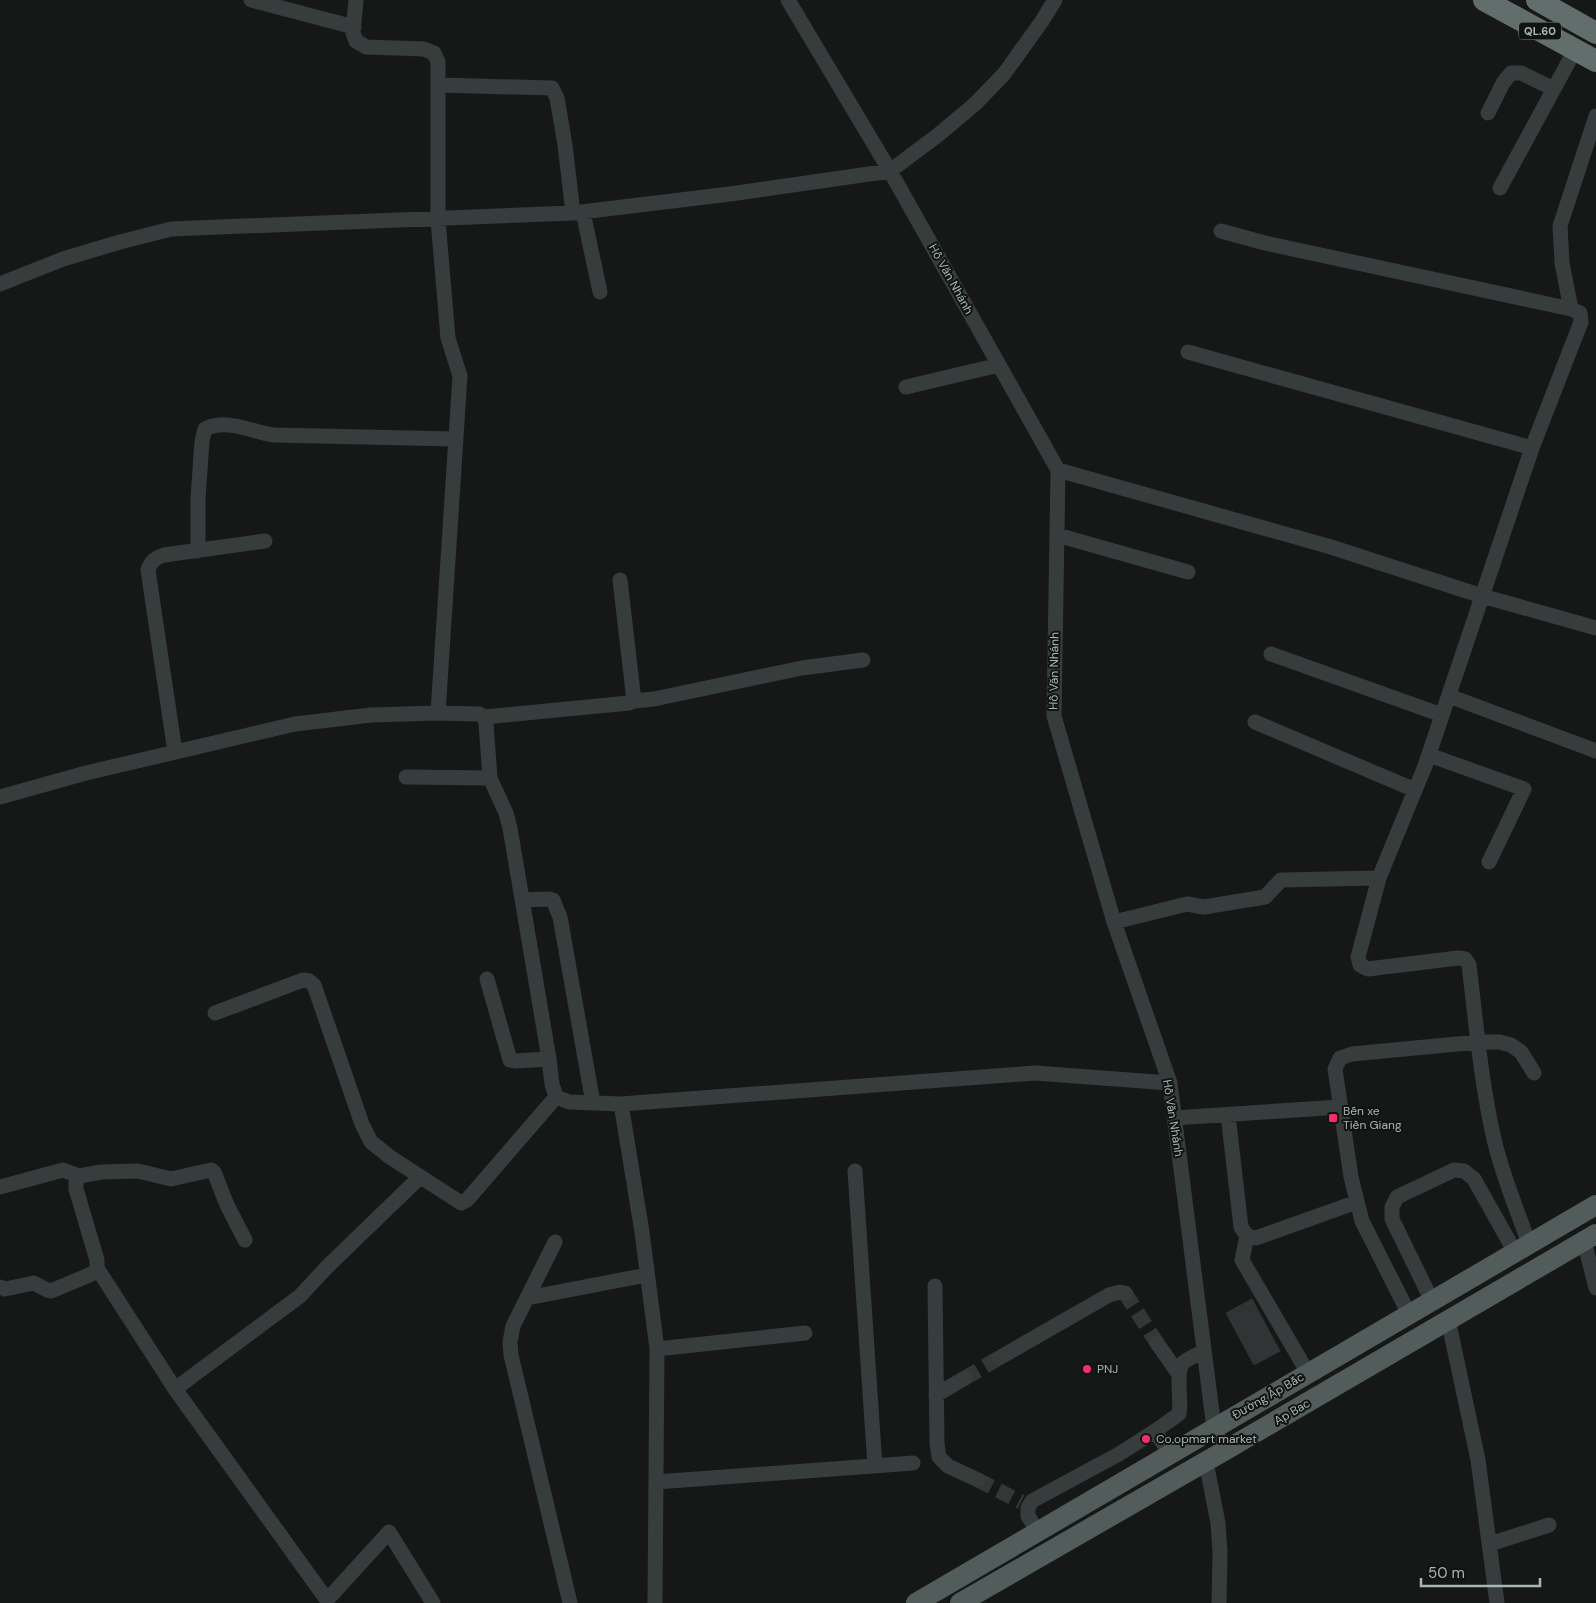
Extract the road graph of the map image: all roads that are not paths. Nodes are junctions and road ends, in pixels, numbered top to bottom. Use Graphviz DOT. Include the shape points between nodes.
graph roads {
  1 [pos="250,0"];
  2 [pos="356,0"];
  3 [pos="788,0"];
  4 [pos="1055,0"];
  5 [pos="1484,0"];
  6 [pos="1537,0"];
  7 [pos="354,27"];
  8 [pos="1596,32"];
  9 [pos="1575,50"];
  10 [pos="1596,62"];
  11 [pos="438,85"];
  12 [pos="1554,89"];
  13 [pos="1488,112"];
  14 [pos="1596,116"];
  15 [pos="890,170"];
  16 [pos="1500,188"];
  17 [pos="578,212"];
  18 [pos="438,220"];
  19 [pos="1221,231"];
  20 [pos="0,284"];
  21 [pos="600,292"];
  22 [pos="1571,309"];
  23 [pos="1188,352"];
  24 [pos="999,365"];
  25 [pos="906,387"];
  26 [pos="455,439"];
  27 [pos="1532,448"];
  28 [pos="1058,470"];
  29 [pos="1056,535"];
  30 [pos="265,541"];
  31 [pos="198,551"];
  32 [pos="1188,572"];
  33 [pos="620,580"];
  34 [pos="1482,596"];
  35 [pos="1596,628"];
  36 [pos="1270,654"];
  37 [pos="863,660"];
  38 [pos="1448,696"];
  39 [pos="634,701"];
  40 [pos="438,713"];
  41 [pos="1442,715"];
  42 [pos="484,717"];
  43 [pos="1255,722"];
  44 [pos="1596,751"];
  45 [pos="175,752"];
  46 [pos="1429,755"];
  47 [pos="406,777"];
  48 [pos="490,778"];
  49 [pos="1415,790"];
  50 [pos="0,797"];
  51 [pos="1489,862"];
  52 [pos="1379,878"];
  53 [pos="522,900"];
  54 [pos="1114,922"];
  55 [pos="487,979"];
  56 [pos="215,1013"];
  57 [pos="1478,1042"];
  58 [pos="549,1059"];
  59 [pos="1534,1072"];
  60 [pos="1170,1083"];
  61 [pos="556,1097"];
  62 [pos="593,1103"];
  63 [pos="621,1104"];
  64 [pos="1340,1107"];
  65 [pos="1228,1115"];
  66 [pos="1174,1118"];
  67 [pos="855,1171"];
  68 [pos="79,1176"];
  69 [pos="420,1176"];
  70 [pos="0,1187"];
  71 [pos="1357,1202"];
  72 [pos="1596,1205"];
  73 [pos="1247,1236"];
  74 [pos="1590,1237"];
  75 [pos="245,1240"];
  76 [pos="555,1242"];
  77 [pos="1522,1248"];
  78 [pos="97,1268"];
  79 [pos="647,1275"];
  80 [pos="935,1286"];
  81 [pos="0,1287"];
  82 [pos="1596,1288"];
  83 [pos="1125,1293"];
  84 [pos="527,1298"];
  85 [pos="1432,1301"];
  86 [pos="1409,1314"];
  87 [pos="1448,1319"];
  88 [pos="805,1333"];
  89 [pos="1372,1336"];
  90 [pos="1157,1343"];
  91 [pos="657,1349"];
  92 [pos="1204,1352"];
  93 [pos="999,1358"];
  94 [pos="1382,1359"];
  95 [pos="1178,1373"];
  96 [pos="1308,1373"];
  97 [pos="966,1378"];
  98 [pos="175,1389"];
  99 [pos="936,1395"];
  100 [pos="1214,1428"];
  101 [pos="1155,1431"];
  102 [pos="1224,1452"];
  103 [pos="1170,1454"];
  104 [pos="1206,1462"];
  105 [pos="913,1463"];
  106 [pos="875,1466"];
  107 [pos="978,1480"];
  108 [pos="656,1482"];
  109 [pos="1549,1525"];
  110 [pos="1038,1532"];
  111 [pos="1490,1544"];
  112 [pos="433,1603"];
  113 [pos="570,1603"];
  114 [pos="655,1603"];
  115 [pos="916,1603"];
  116 [pos="960,1603"];
  117 [pos="1219,1603"];
  118 [pos="1497,1603"];
  1 -- 7 [label="street"];
  2 -- 7 [label="street"];
  3 -- 15 [label="street, Hồ Văn Nhánh"];
  4 -- 15 [label="street" via="998,80 938,135"];
  5 -- 9 [label="highway, QL.60"];
  6 -- 8 [label="highway, QL.60"];
  7 -- 11 [label="street" via="356,41 366,47 424,49 434,53 438,62"];
  9 -- 10 [label="highway, QL.60"];
  9 -- 12 [label="street"];
  11 -- 17 [label="street" via="552,88 557,98"];
  11 -- 18 [label="street"];
  12 -- 13 [label="street" via="1522,74 1511,73"];
  12 -- 16 [label="street"];
  14 -- 22 [label="street" via="1560,226 1562,263"];
  15 -- 17 [label="street"];
  15 -- 24 [label="street, Hồ Văn Nhánh"];
  17 -- 18 [label="street"];
  17 -- 21 [label="street"];
  18 -- 20 [label="street" via="171,229 63,259"];
  18 -- 26 [label="street" via="448,338 460,376"];
  19 -- 22 [label="street"];
  22 -- 27 [label="street" via="1580,313 1581,322"];
  23 -- 27 [label="street"];
  24 -- 25 [label="street"];
  24 -- 28 [label="street, Hồ Văn Nhánh"];
  26 -- 31 [label="street" via="274,435 226,425 210,426 205,429 202,441"];
  26 -- 40 [label="street"];
  27 -- 34 [label="street"];
  28 -- 29 [label="street, Hồ Văn Nhánh"];
  28 -- 34 [label="street" via="1331,547"];
  29 -- 32 [label="street"];
  29 -- 54 [label="street, Hồ Văn Nhánh" via="1054,716"];
  30 -- 31 [label="street"];
  31 -- 45 [label="street" via="156,558 148,570"];
  33 -- 39 [label="street"];
  34 -- 35 [label="street"];
  34 -- 38 [label="street"];
  36 -- 41 [label="street"];
  37 -- 39 [label="street" via="802,668"];
  38 -- 41 [label="street"];
  38 -- 44 [label="street"];
  39 -- 42 [label="street"];
  40 -- 42 [label="street" via="479,714"];
  40 -- 45 [label="street" via="371,715 295,724"];
  41 -- 46 [label="street"];
  42 -- 48 [label="street"];
  43 -- 49 [label="street"];
  45 -- 50 [label="street" via="86,772"];
  46 -- 49 [label="street"];
  46 -- 51 [label="street" via="1524,789"];
  47 -- 48 [label="street"];
  48 -- 53 [label="street" via="506,812"];
  49 -- 52 [label="street"];
  52 -- 54 [label="street" via="1281,880 1265,897 1204,907 1187,904"];
  52 -- 57 [label="street" via="1358,957 1360,965 1368,969 1465,959 1469,965"];
  53 -- 58 [label="street"];
  53 -- 62 [label="street" via="553,900 560,917"];
  54 -- 60 [label="street, Hồ Văn Nhánh"];
  55 -- 58 [label="street" via="510,1060"];
  56 -- 69 [label="street" via="303,980 309,981 314,985 371,1142"];
  57 -- 59 [label="street" via="1511,1045 1521,1052"];
  57 -- 64 [label="street" via="1352,1054 1340,1058 1334,1068"];
  57 -- 77 [label="street" via="1494,1140"];
  58 -- 61 [label="street"];
  60 -- 63 [label="street" via="1035,1073"];
  60 -- 66 [label="street, Hồ Văn Nhánh"];
  61 -- 62 [label="street" via="570,1102"];
  61 -- 69 [label="street" via="468,1200 456,1201"];
  62 -- 63 [label="street"];
  63 -- 79 [label="street"];
  64 -- 65 [label="street"];
  64 -- 71 [label="street"];
  65 -- 66 [label="street"];
  65 -- 73 [label="street" via="1241,1227"];
  66 -- 92 [label="street, Hồ Văn Nhánh"];
  67 -- 106 [label="street"];
  68 -- 70 [label="street" via="63,1170"];
  68 -- 75 [label="street" via="138,1171 172,1179 211,1170"];
  68 -- 78 [label="street" via="76,1189"];
  69 -- 98 [label="street" via="300,1296"];
  71 -- 73 [label="street" via="1256,1238"];
  71 -- 86 [label="street" via="1362,1221"];
  72 -- 77 [label="main road, Đường Ấp Bắc"];
  73 -- 96 [label="street" via="1242,1260"];
  74 -- 82 [label="street"];
  74 -- 87 [label="main road, Ap Bac"];
  76 -- 84 [label="street"];
  77 -- 85 [label="main road, Đường Ấp Bắc"];
  77 -- 85 [label="street" via="1474,1179 1464,1171 1454,1170 1397,1197 1392,1208 1392,1220"];
  78 -- 81 [label="street" via="94,1273 51,1290 34,1283 5,1289"];
  78 -- 98 [label="street"];
  79 -- 84 [label="street"];
  79 -- 91 [label="street"];
  80 -- 99 [label="street"];
  83 -- 93 [label="street" via="1109,1294"];
  84 -- 113 [label="street" via="513,1326 511,1355"];
  85 -- 86 [label="main road, Đường Ấp Bắc"];
  86 -- 89 [label="main road, Đường Ấp Bắc"];
  87 -- 94 [label="main road, Ap Bac"];
  87 -- 111 [label="street" via="1478,1460"];
  88 -- 91 [label="street"];
  89 -- 94 [label="main road"];
  89 -- 96 [label="main road, Đường Ấp Bắc"];
  90 -- 95 [label="street"];
  91 -- 108 [label="street"];
  92 -- 95 [label="street" via="1182,1364"];
  92 -- 100 [label="street, Hồ Văn Nhánh"];
  94 -- 102 [label="main road, Ap Bac"];
  95 -- 101 [label="street" via="1179,1414"];
  96 -- 100 [label="main road, Đường Ấp Bắc"];
  97 -- 99 [label="street"];
  98 -- 112 [label="street" via="327,1600 389,1532"];
  99 -- 107 [label="street" via="939,1457 948,1466"];
  100 -- 102 [label="street, Hồ Văn Nhánh"];
  100 -- 103 [label="main road, Đường Ấp Bắc"];
  101 -- 103 [label="street"];
  101 -- 110 [label="street" via="1024,1505"];
  102 -- 104 [label="main road, Ap Bac"];
  103 -- 110 [label="main road, Đường Ấp Bắc"];
  104 -- 116 [label="main road, Ap Bac"];
  104 -- 117 [label="street" via="1218,1523"];
  105 -- 106 [label="street"];
  106 -- 108 [label="street"];
  108 -- 114 [label="street"];
  109 -- 111 [label="street"];
  110 -- 115 [label="main road, Đường Ấp Bắc"];
  111 -- 118 [label="street"];
}
